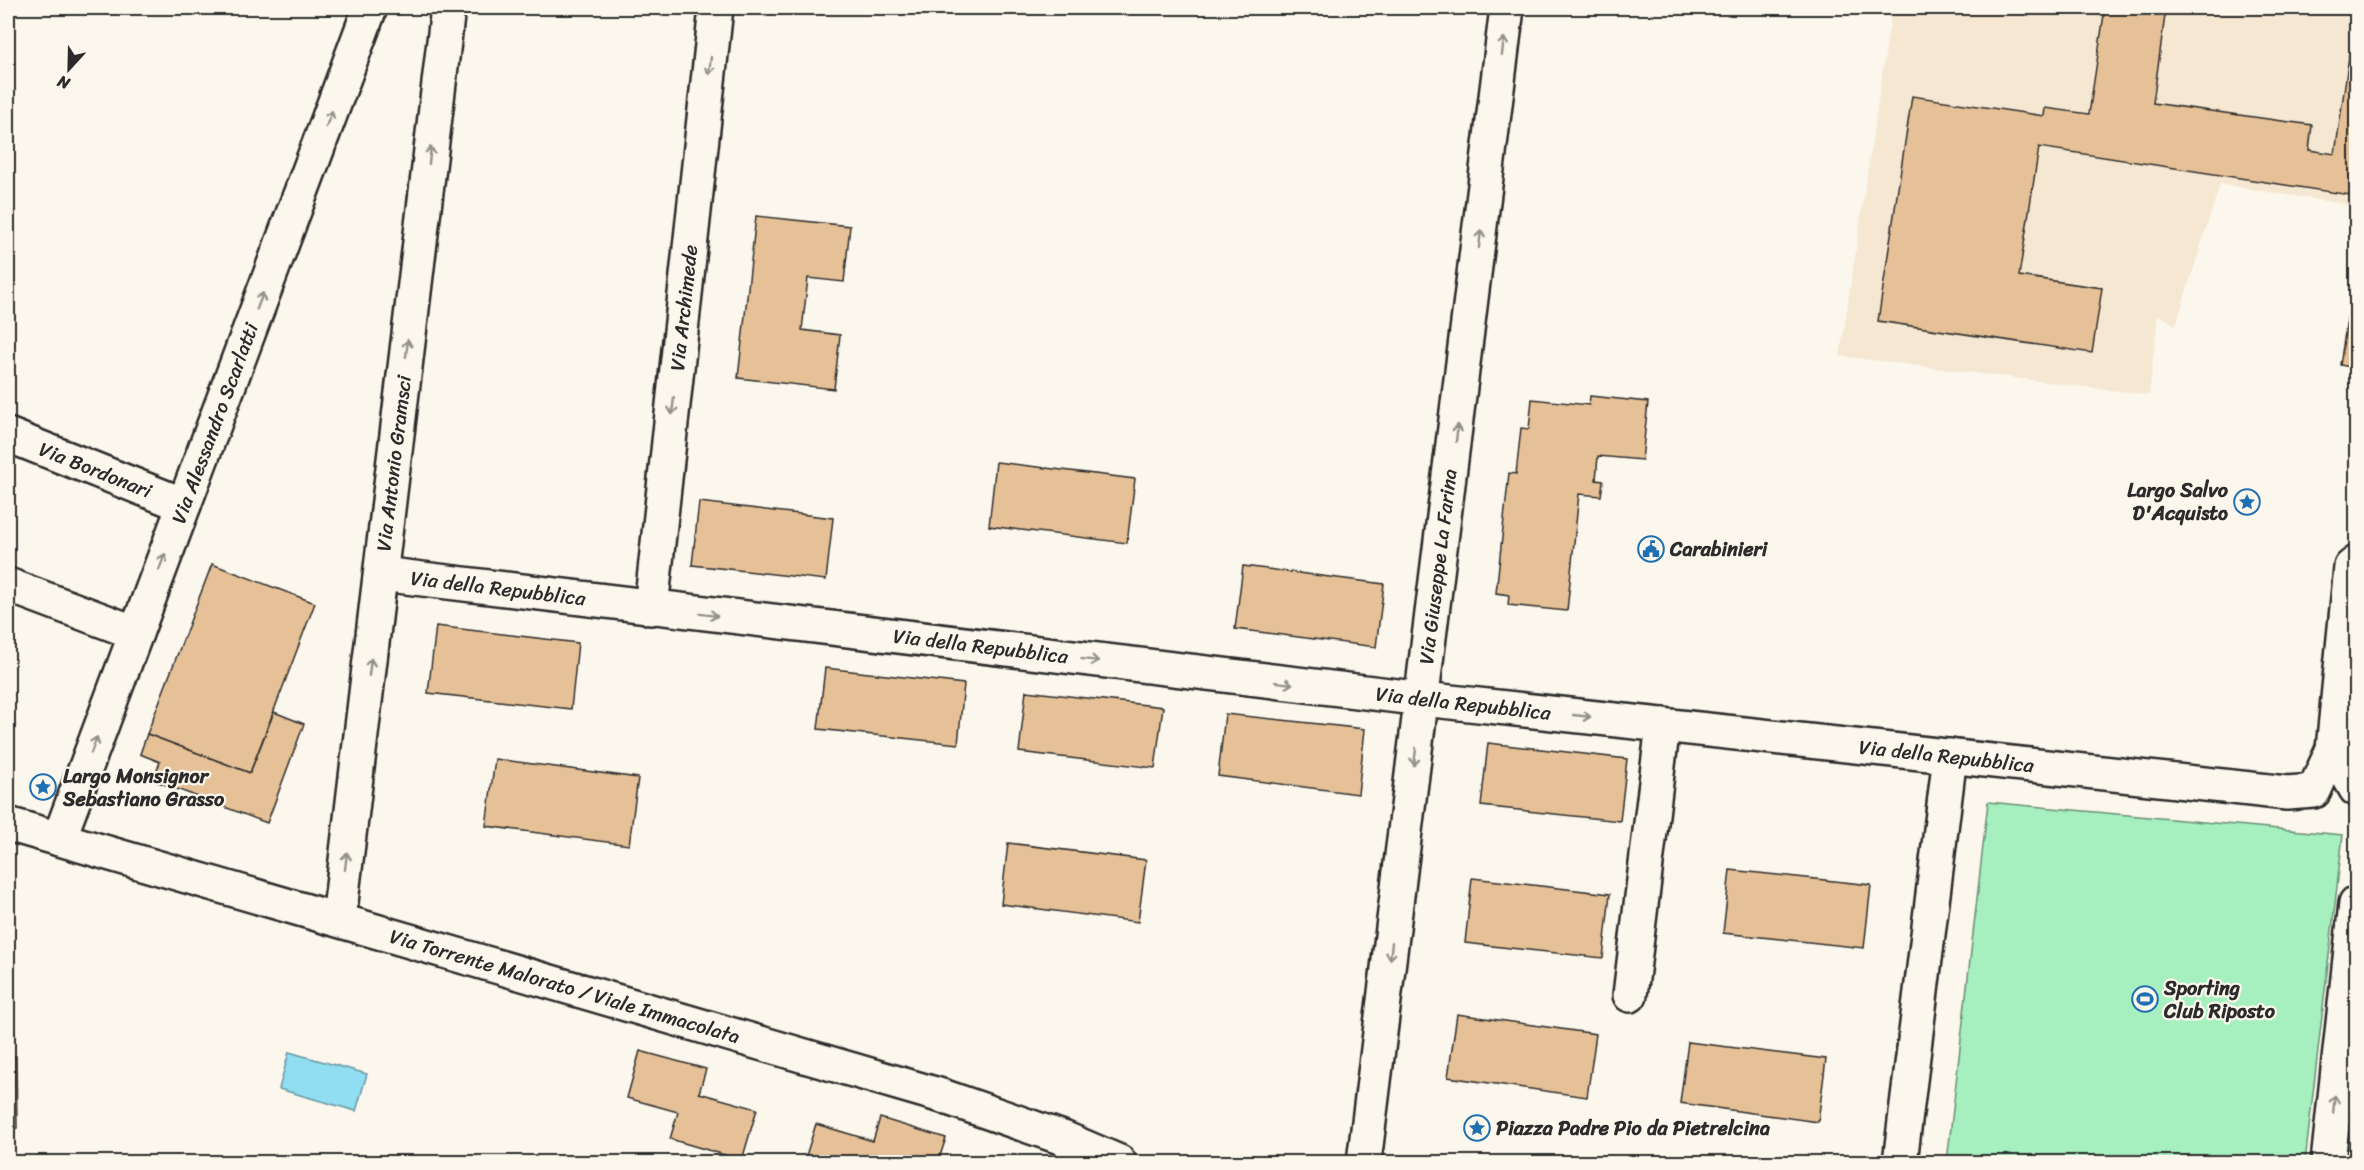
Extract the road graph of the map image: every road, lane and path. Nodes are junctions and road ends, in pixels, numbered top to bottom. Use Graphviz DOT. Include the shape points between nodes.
graph roads {
  1 [pos="370,8"];
  2 [pos="448,8"];
  3 [pos="716,8"];
  4 [pos="1508,8"];
  5 [pos="8,435"];
  6 [pos="184,504"];
  7 [pos="2356,563"];
  8 [pos="381,574"];
  9 [pos="8,585"];
  10 [pos="651,608"];
  11 [pos="136,633"];
  12 [pos="1423,699"];
  13 [pos="1663,724"];
  14 [pos="2333,749"];
  15 [pos="1950,756"];
  16 [pos="2356,789"];
  17 [pos="8,824"];
  18 [pos="59,839"];
  19 [pos="2356,903"];
  20 [pos="339,919"];
  21 [pos="1630,995"];
  22 [pos="1119,1162"];
  23 [pos="1364,1162"];
  24 [pos="1900,1162"];
  25 [pos="2328,1162"];
  6 -- 1 [label="street, Via Alessandro Scarlatti, one-way"];
  8 -- 2 [label="street, Via Antonio Gramsci, one-way"];
  3 -- 10 [label="street, Via Archimede, one-way"];
  12 -- 4 [label="street, Via Giuseppe La Farina, one-way"];
  5 -- 6 [label="street, Via Bordonari"];
  11 -- 6 [label="street, Via Alessandro Scarlatti, one-way"];
  7 -- 14 [label="street, Via della Repubblica" via="2351,567"];
  8 -- 10 [label="street, Via della Repubblica"];
  20 -- 8 [label="street, Via Antonio Gramsci, one-way"];
  9 -- 11 [label="street"];
  10 -- 12 [label="street, Via della Repubblica, one-way"];
  18 -- 11 [label="street, Via Alessandro Scarlatti, one-way"];
  12 -- 13 [label="street, Via della Repubblica, one-way"];
  12 -- 23 [label="street, Via Giuseppe La Farina, one-way"];
  13 -- 15 [label="street, Via della Repubblica"];
  13 -- 21 [label="street"];
  14 -- 15 [label="street, Via della Repubblica" via="2314,791 2287,793"];
  14 -- 16 [label="street"];
  15 -- 24 [label="street"];
  17 -- 18 [label="street, Via Torrente Malorato / Viale Immacolata"];
  18 -- 20 [label="street, Via Torrente Malorato / Viale Immacolata"];
  25 -- 19 [label="street, one-way"];
  20 -- 22 [label="street, Via Torrente Malorato / Viale Immacolata" via="942,1096"];
}
